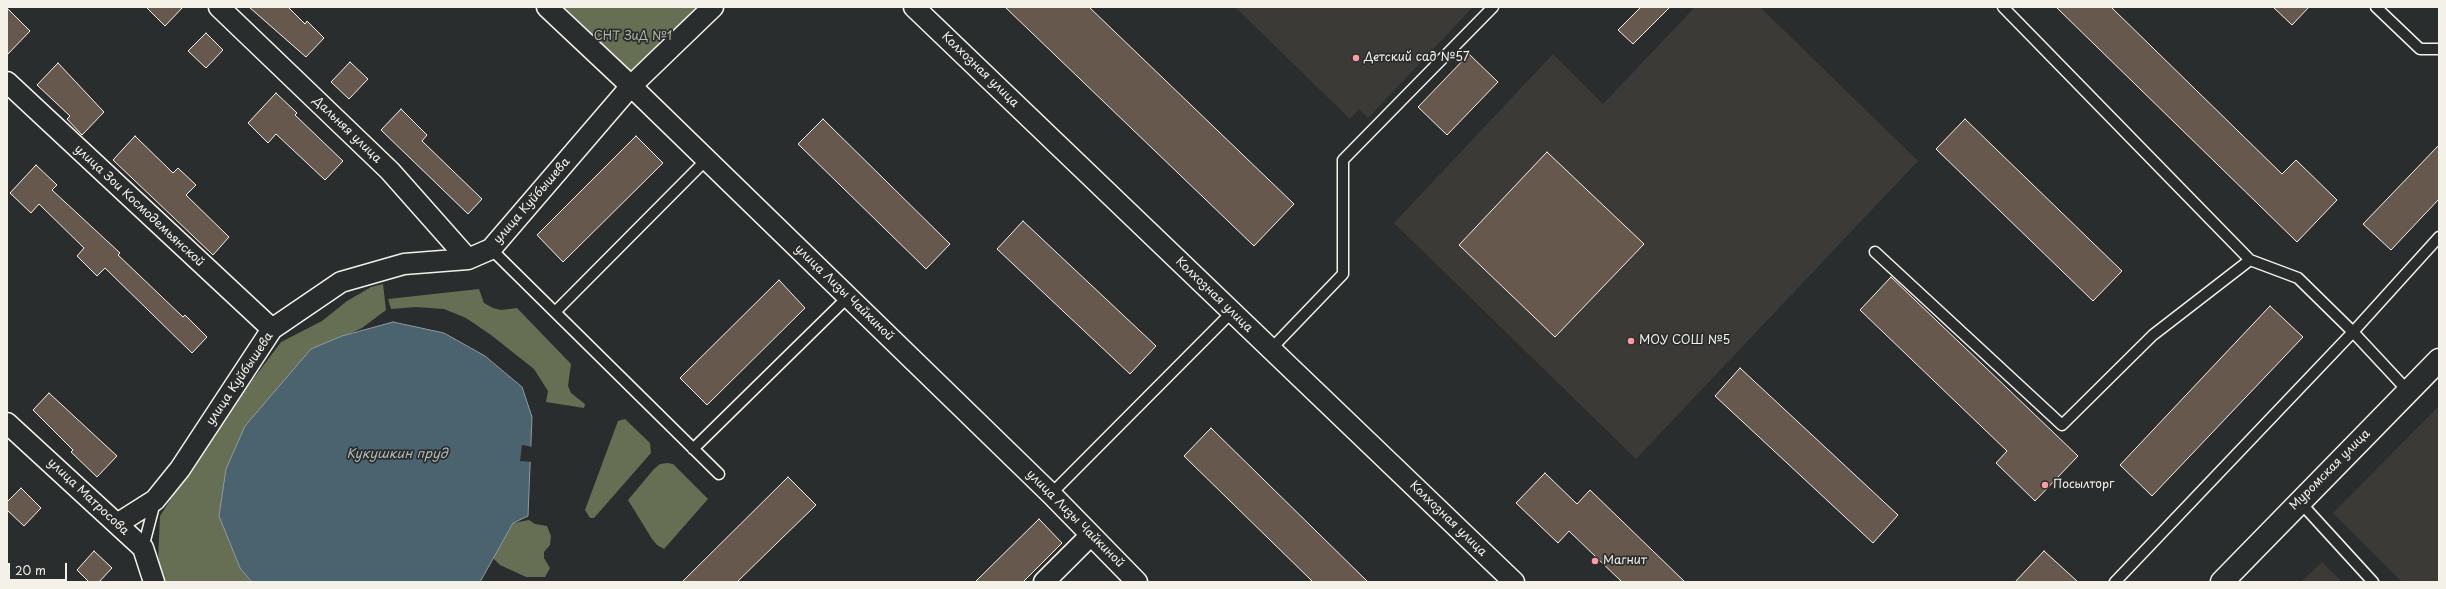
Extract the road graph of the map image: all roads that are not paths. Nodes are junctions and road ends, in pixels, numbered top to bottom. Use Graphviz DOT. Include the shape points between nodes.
graph roads {
  1 [pos="219,7"];
  2 [pos="547,7"];
  3 [pos="713,7"];
  4 [pos="914,7"];
  5 [pos="1492,7"];
  6 [pos="2003,7"];
  7 [pos="2376,7"];
  8 [pos="2439,49"];
  9 [pos="7,82"];
  10 [pos="631,86"];
  11 [pos="707,159"];
  12 [pos="2439,237"];
  13 [pos="491,249"];
  14 [pos="1875,252"];
  15 [pos="468,259"];
  16 [pos="2250,260"];
  17 [pos="848,296"];
  18 [pos="555,312"];
  19 [pos="1232,312"];
  20 [pos="272,330"];
  21 [pos="2353,332"];
  22 [pos="1271,349"];
  23 [pos="2439,360"];
  24 [pos="2408,391"];
  25 [pos="7,423"];
  26 [pos="693,449"];
  27 [pos="719,474"];
  28 [pos="1051,494"];
  29 [pos="155,500"];
  30 [pos="2299,501"];
  31 [pos="117,524"];
  32 [pos="1091,535"];
  33 [pos="143,548"];
  34 [pos="154,582"];
  35 [pos="1044,582"];
  36 [pos="1137,582"];
  37 [pos="1514,582"];
  38 [pos="2115,582"];
  39 [pos="2222,582"];
  40 [pos="2373,582"];
  1 -- 15 [label="street, Дальняя улица" via="390,171"];
  2 -- 10 [label="street, улица Лизы Чайкиной"];
  3 -- 10 [label="street, улица Куйбышева"];
  4 -- 19 [label="street, Колхозная улица"];
  5 -- 22 [label="lane" via="1342,160 1343,274"];
  6 -- 16 [label="lane"];
  7 -- 8 [label="lane" via="2420,49"];
  9 -- 20 [label="street, улица Зои Космодемьянской"];
  10 -- 11 [label="street, улица Лизы Чайкиной"];
  10 -- 13 [label="street, улица Куйбышева"];
  11 -- 17 [label="street, улица Лизы Чайкиной"];
  11 -- 18 [label="lane"];
  12 -- 21 [label="lane"];
  13 -- 15 [label="street, улица Куйбышева"];
  13 -- 18 [label="lane"];
  14 -- 16 [label="lane" via="2062,425 2154,335"];
  15 -- 20 [label="street, улица Куйбышева" via="404,264 341,282"];
  16 -- 21 [label="lane" via="2298,278"];
  17 -- 26 [label="lane"];
  17 -- 28 [label="street, улица Лизы Чайкиной"];
  18 -- 26 [label="lane"];
  19 -- 22 [label="street, Колхозная улица"];
  19 -- 28 [label="lane"];
  20 -- 29 [label="street, улица Куйбышева" via="180,469"];
  21 -- 24 [label="lane"];
  21 -- 38 [label="lane"];
  22 -- 37 [label="street, Колхозная улица"];
  23 -- 24 [label="main road, Муромская улица"];
  24 -- 30 [label="main road, Муромская улица"];
  25 -- 31 [label="street, улица Матросова"];
  26 -- 27 [label="lane"];
  28 -- 32 [label="street, улица Лизы Чайкиной"];
  29 -- 31 [label="street, улица Куйбышева"];
  29 -- 33 [label="lane"];
  30 -- 39 [label="main road, Муромская улица"];
  30 -- 40 [label="lane"];
  31 -- 33 [label="street, улица Матросова"];
  32 -- 35 [label="street"];
  32 -- 36 [label="street, улица Лизы Чайкиной"];
  33 -- 34 [label="street, улица Матросова"];
}
